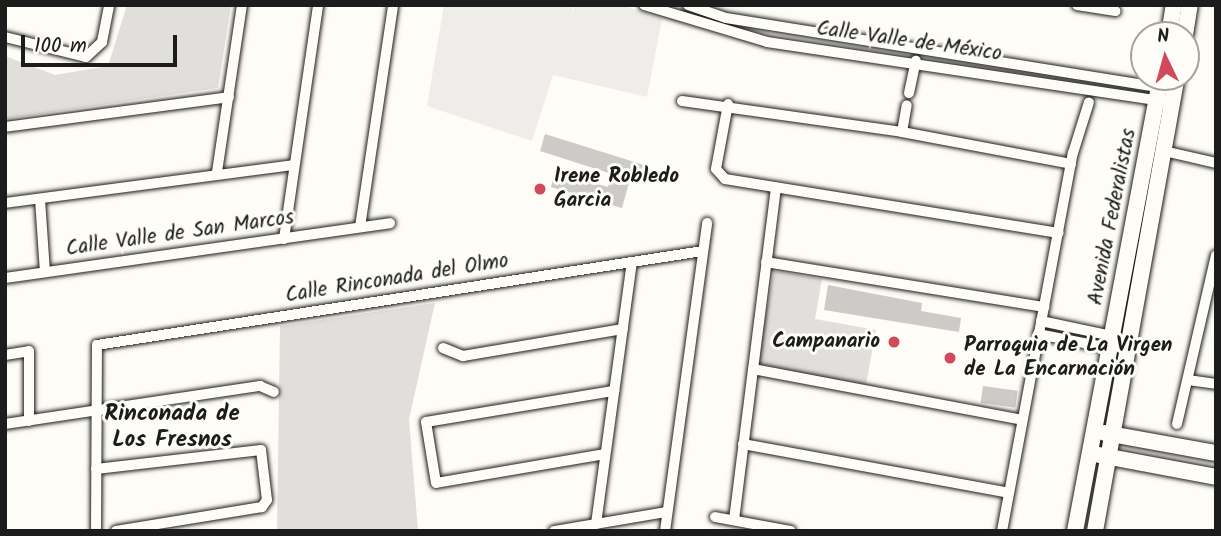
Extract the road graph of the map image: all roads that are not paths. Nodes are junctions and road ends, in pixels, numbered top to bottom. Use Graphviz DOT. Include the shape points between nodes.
graph roads {
  1 [pos="109,5"];
  2 [pos="242,5"];
  3 [pos="318,5"];
  4 [pos="393,5"];
  5 [pos="644,5"];
  6 [pos="688,5"];
  7 [pos="1077,5"];
  8 [pos="1098,7"];
  9 [pos="1116,12"];
  10 [pos="844,35"];
  11 [pos="5,37"];
  12 [pos="842,50"];
  13 [pos="916,61"];
  14 [pos="1130,83"];
  15 [pos="1130,85"];
  16 [pos="1167,91"];
  17 [pos="1167,91"];
  18 [pos="909,93"];
  19 [pos="229,97"];
  20 [pos="682,101"];
  21 [pos="1089,102"];
  22 [pos="727,104"];
  23 [pos="907,105"];
  24 [pos="5,127"];
  25 [pos="902,132"];
  26 [pos="1164,151"];
  27 [pos="1072,159"];
  28 [pos="1216,163"];
  29 [pos="294,165"];
  30 [pos="217,172"];
  31 [pos="776,188"];
  32 [pos="40,198"];
  33 [pos="5,203"];
  34 [pos="390,223"];
  35 [pos="708,223"];
  36 [pos="360,227"];
  37 [pos="1059,233"];
  38 [pos="284,239"];
  39 [pos="704,251"];
  40 [pos="1216,254"];
  41 [pos="632,262"];
  42 [pos="766,262"];
  43 [pos="45,272"];
  44 [pos="5,278"];
  45 [pos="1211,303"];
  46 [pos="1044,307"];
  47 [pos="1041,321"];
  48 [pos="623,329"];
  49 [pos="1038,334"];
  50 [pos="1111,342"];
  51 [pos="1128,346"];
  52 [pos="443,348"];
  53 [pos="5,355"];
  54 [pos="753,369"];
  55 [pos="1188,380"];
  56 [pos="1216,384"];
  57 [pos="614,391"];
  58 [pos="274,392"];
  59 [pos="96,410"];
  60 [pos="1022,420"];
  61 [pos="29,421"];
  62 [pos="5,424"];
  63 [pos="1177,424"];
  64 [pos="1094,431"];
  65 [pos="1112,435"];
  66 [pos="743,444"];
  67 [pos="1216,453"];
  68 [pos="606,454"];
  69 [pos="1090,454"];
  70 [pos="1108,457"];
  71 [pos="96,468"];
  72 [pos="1216,477"];
  73 [pos="1009,493"];
  74 [pos="666,512"];
  75 [pos="715,517"];
  76 [pos="734,520"];
  77 [pos="596,524"];
  78 [pos="96,531"];
  79 [pos="116,531"];
  80 [pos="554,531"];
  81 [pos="666,531"];
  82 [pos="791,531"];
  83 [pos="1002,531"];
  84 [pos="1075,531"];
  85 [pos="1095,531"];
  1 -- 11 [label="street" via="102,42 75,58"];
  2 -- 19 [label="street"];
  3 -- 29 [label="street"];
  4 -- 36 [label="street"];
  5 -- 12 [label="street, Calle Valle de México" via="736,35"];
  6 -- 10 [label="street, Calle Valle de México" via="726,18"];
  7 -- 8 [label="street"];
  8 -- 9 [label="street"];
  10 -- 12 [label="street"];
  10 -- 14 [label="street, Calle Valle de México"];
  12 -- 13 [label="street, Calle Valle de México"];
  13 -- 15 [label="street, Calle Valle de México"];
  13 -- 18 [label="street"];
  16 -- 26 [label="street, Avenida Federalistas"];
  17 -- 50 [label="street, Avenida Federalistas"];
  19 -- 24 [label="street"];
  19 -- 30 [label="street"];
  20 -- 22 [label="street"];
  21 -- 27 [label="street"];
  22 -- 25 [label="street"];
  22 -- 31 [label="street" via="716,169 725,179"];
  23 -- 25 [label="street"];
  25 -- 27 [label="street"];
  26 -- 28 [label="street"];
  26 -- 51 [label="street, Avenida Federalistas"];
  27 -- 37 [label="street"];
  29 -- 30 [label="street"];
  29 -- 38 [label="street"];
  30 -- 32 [label="street"];
  31 -- 37 [label="street"];
  31 -- 42 [label="street"];
  32 -- 33 [label="street"];
  32 -- 43 [label="street"];
  34 -- 36 [label="street, Calle Valle de San Marcos"];
  35 -- 39 [label="street"];
  36 -- 38 [label="street, Calle Valle de San Marcos"];
  37 -- 46 [label="street"];
  38 -- 43 [label="street, Calle Valle de San Marcos"];
  39 -- 41 [label="street, Calle Rinconada del Olmo"];
  39 -- 74 [label="street"];
  40 -- 45 [label="street"];
  41 -- 48 [label="street"];
  41 -- 59 [label="street, Calle Rinconada del Olmo" via="97,345"];
  42 -- 46 [label="street"];
  42 -- 54 [label="street"];
  43 -- 44 [label="street, Calle Valle de San Marcos"];
  45 -- 55 [label="street"];
  46 -- 47 [label="street"];
  47 -- 49 [label="street"];
  47 -- 50 [label="street"];
  48 -- 52 [label="street" via="463,356"];
  48 -- 57 [label="street"];
  49 -- 50 [label="street"];
  49 -- 60 [label="street"];
  50 -- 51 [label="street"];
  50 -- 64 [label="street, Avenida Federalistas"];
  51 -- 65 [label="street, Avenida Federalistas"];
  53 -- 61 [label="street" via="29,351"];
  54 -- 60 [label="street"];
  54 -- 66 [label="street"];
  55 -- 56 [label="street"];
  55 -- 63 [label="street"];
  57 -- 68 [label="street"];
  57 -- 68 [label="street" via="426,422 436,483"];
  58 -- 59 [label="street" via="260,386"];
  59 -- 61 [label="street"];
  59 -- 71 [label="street"];
  60 -- 73 [label="street"];
  61 -- 62 [label="street"];
  64 -- 65 [label="street"];
  64 -- 69 [label="street, Avenida Federalistas"];
  65 -- 67 [label="street"];
  65 -- 70 [label="street, Avenida Federalistas"];
  66 -- 73 [label="street"];
  66 -- 76 [label="street"];
  68 -- 77 [label="street"];
  69 -- 70 [label="street"];
  69 -- 84 [label="street, Avenida Federalistas"];
  70 -- 72 [label="street"];
  70 -- 85 [label="street, Avenida Federalistas"];
  71 -- 78 [label="street"];
  71 -- 79 [label="street" via="261,450 267,500 262,507"];
  73 -- 83 [label="street"];
  74 -- 77 [label="street"];
  74 -- 81 [label="street"];
  75 -- 76 [label="street"];
  76 -- 82 [label="street"];
  77 -- 80 [label="street"];
}
